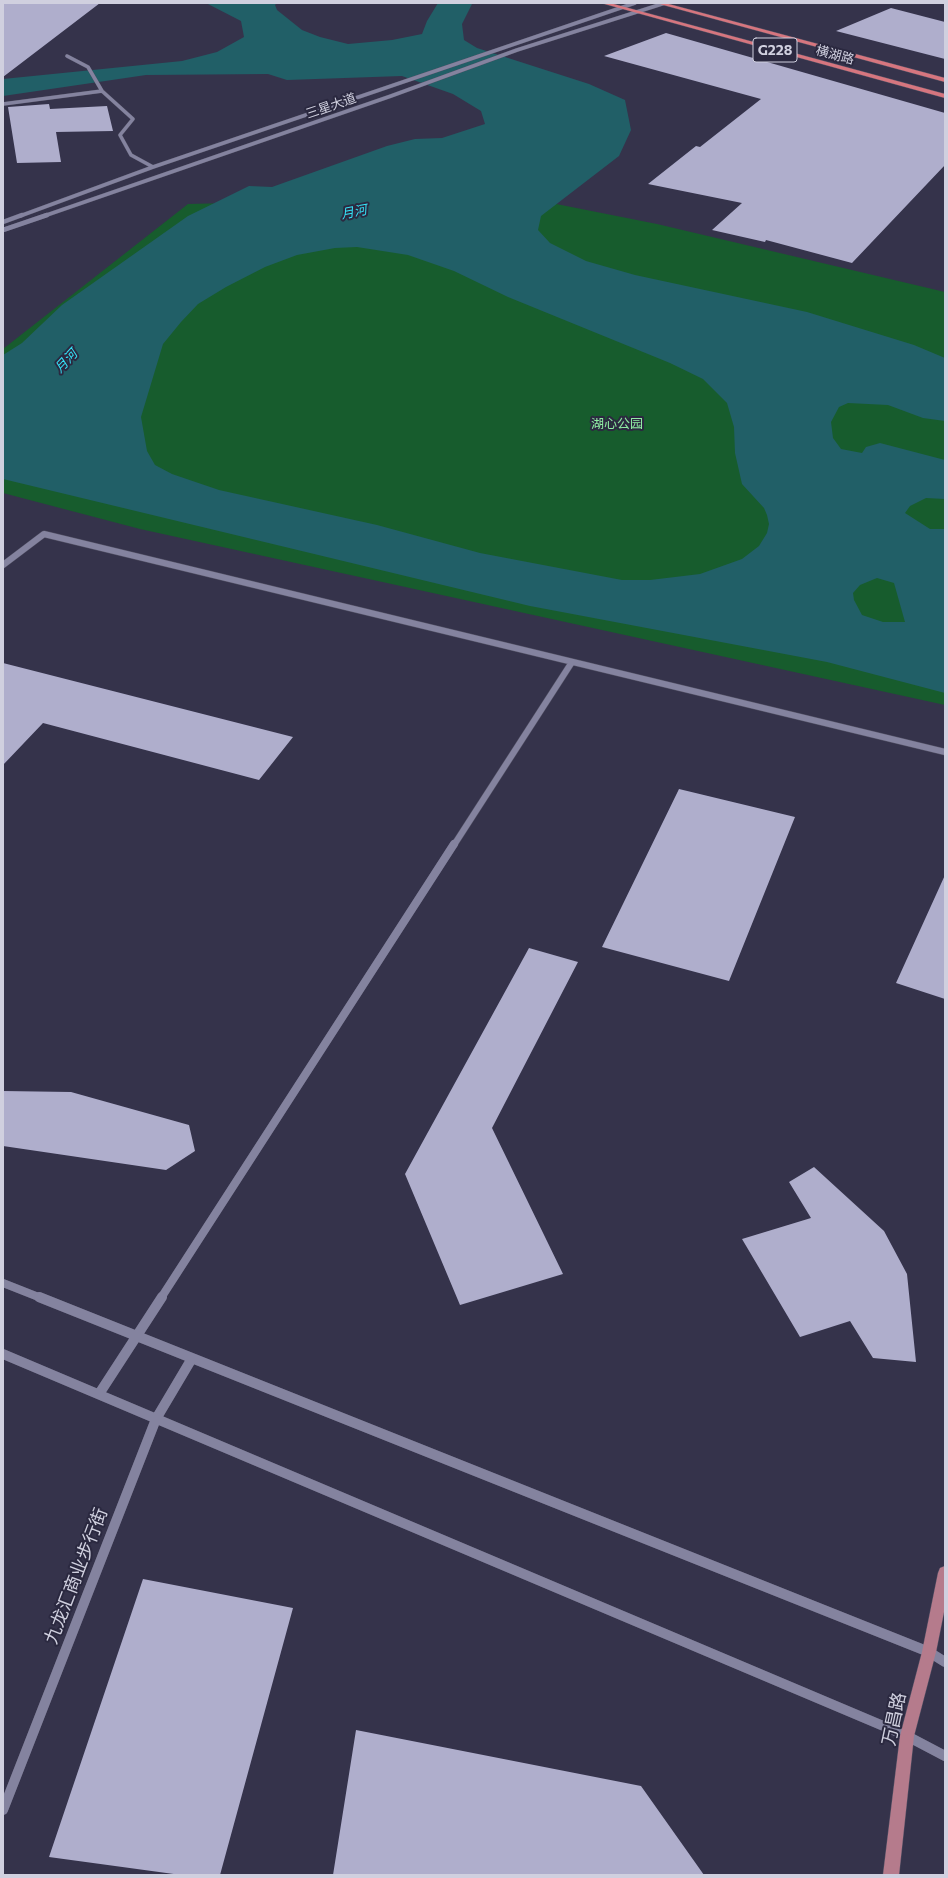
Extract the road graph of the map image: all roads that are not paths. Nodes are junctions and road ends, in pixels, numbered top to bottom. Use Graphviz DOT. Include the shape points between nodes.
graph roads {
  1 [pos="604,3"];
  2 [pos="635,3"];
  3 [pos="662,3"];
  4 [pos="622,7"];
  5 [pos="639,12"];
  6 [pos="67,56"];
  7 [pos="945,80"];
  8 [pos="102,91"];
  9 [pos="945,96"];
  10 [pos="3,104"];
  11 [pos="153,167"];
  12 [pos="3,222"];
  13 [pos="3,230"];
  14 [pos="3,565"];
  15 [pos="572,662"];
  16 [pos="945,752"];
  17 [pos="3,1283"];
  18 [pos="136,1337"];
  19 [pos="3,1354"];
  20 [pos="191,1360"];
  21 [pos="99,1394"];
  22 [pos="156,1419"];
  23 [pos="945,1573"];
  24 [pos="929,1652"];
  25 [pos="945,1662"];
  26 [pos="907,1736"];
  27 [pos="945,1756"];
  28 [pos="3,1810"];
  29 [pos="891,1875"];
  1 -- 4 [label="highway, 横湖路 / G228"];
  2 -- 4 [label="street, 三星大道"];
  3 -- 5 [label="street, 三星大道"];
  3 -- 7 [label="highway, 横湖路 / G228"];
  4 -- 5 [label="highway, 横湖路 / G228"];
  4 -- 11 [label="street, 三星大道"];
  5 -- 9 [label="highway, 横湖路 / G228"];
  5 -- 13 [label="street, 三星大道" via="517,50"];
  6 -- 8 [label="street" via="88,68"];
  8 -- 10 [label="street"];
  8 -- 11 [label="street" via="133,119 120,134 131,155"];
  11 -- 12 [label="street, 三星大道"];
  14 -- 15 [label="street" via="44,534"];
  15 -- 16 [label="street"];
  15 -- 18 [label="street"];
  17 -- 18 [label="street"];
  18 -- 20 [label="street"];
  18 -- 21 [label="street"];
  19 -- 21 [label="street"];
  20 -- 22 [label="street, 九龙汇商业步行街"];
  20 -- 24 [label="street"];
  21 -- 22 [label="street"];
  22 -- 26 [label="street"];
  22 -- 28 [label="street, 九龙汇商业步行街"];
  23 -- 24 [label="main road, 万昌路"];
  24 -- 25 [label="street"];
  24 -- 26 [label="main road, 万昌路"];
  26 -- 27 [label="street"];
  26 -- 29 [label="main road, 万昌路"];
}
